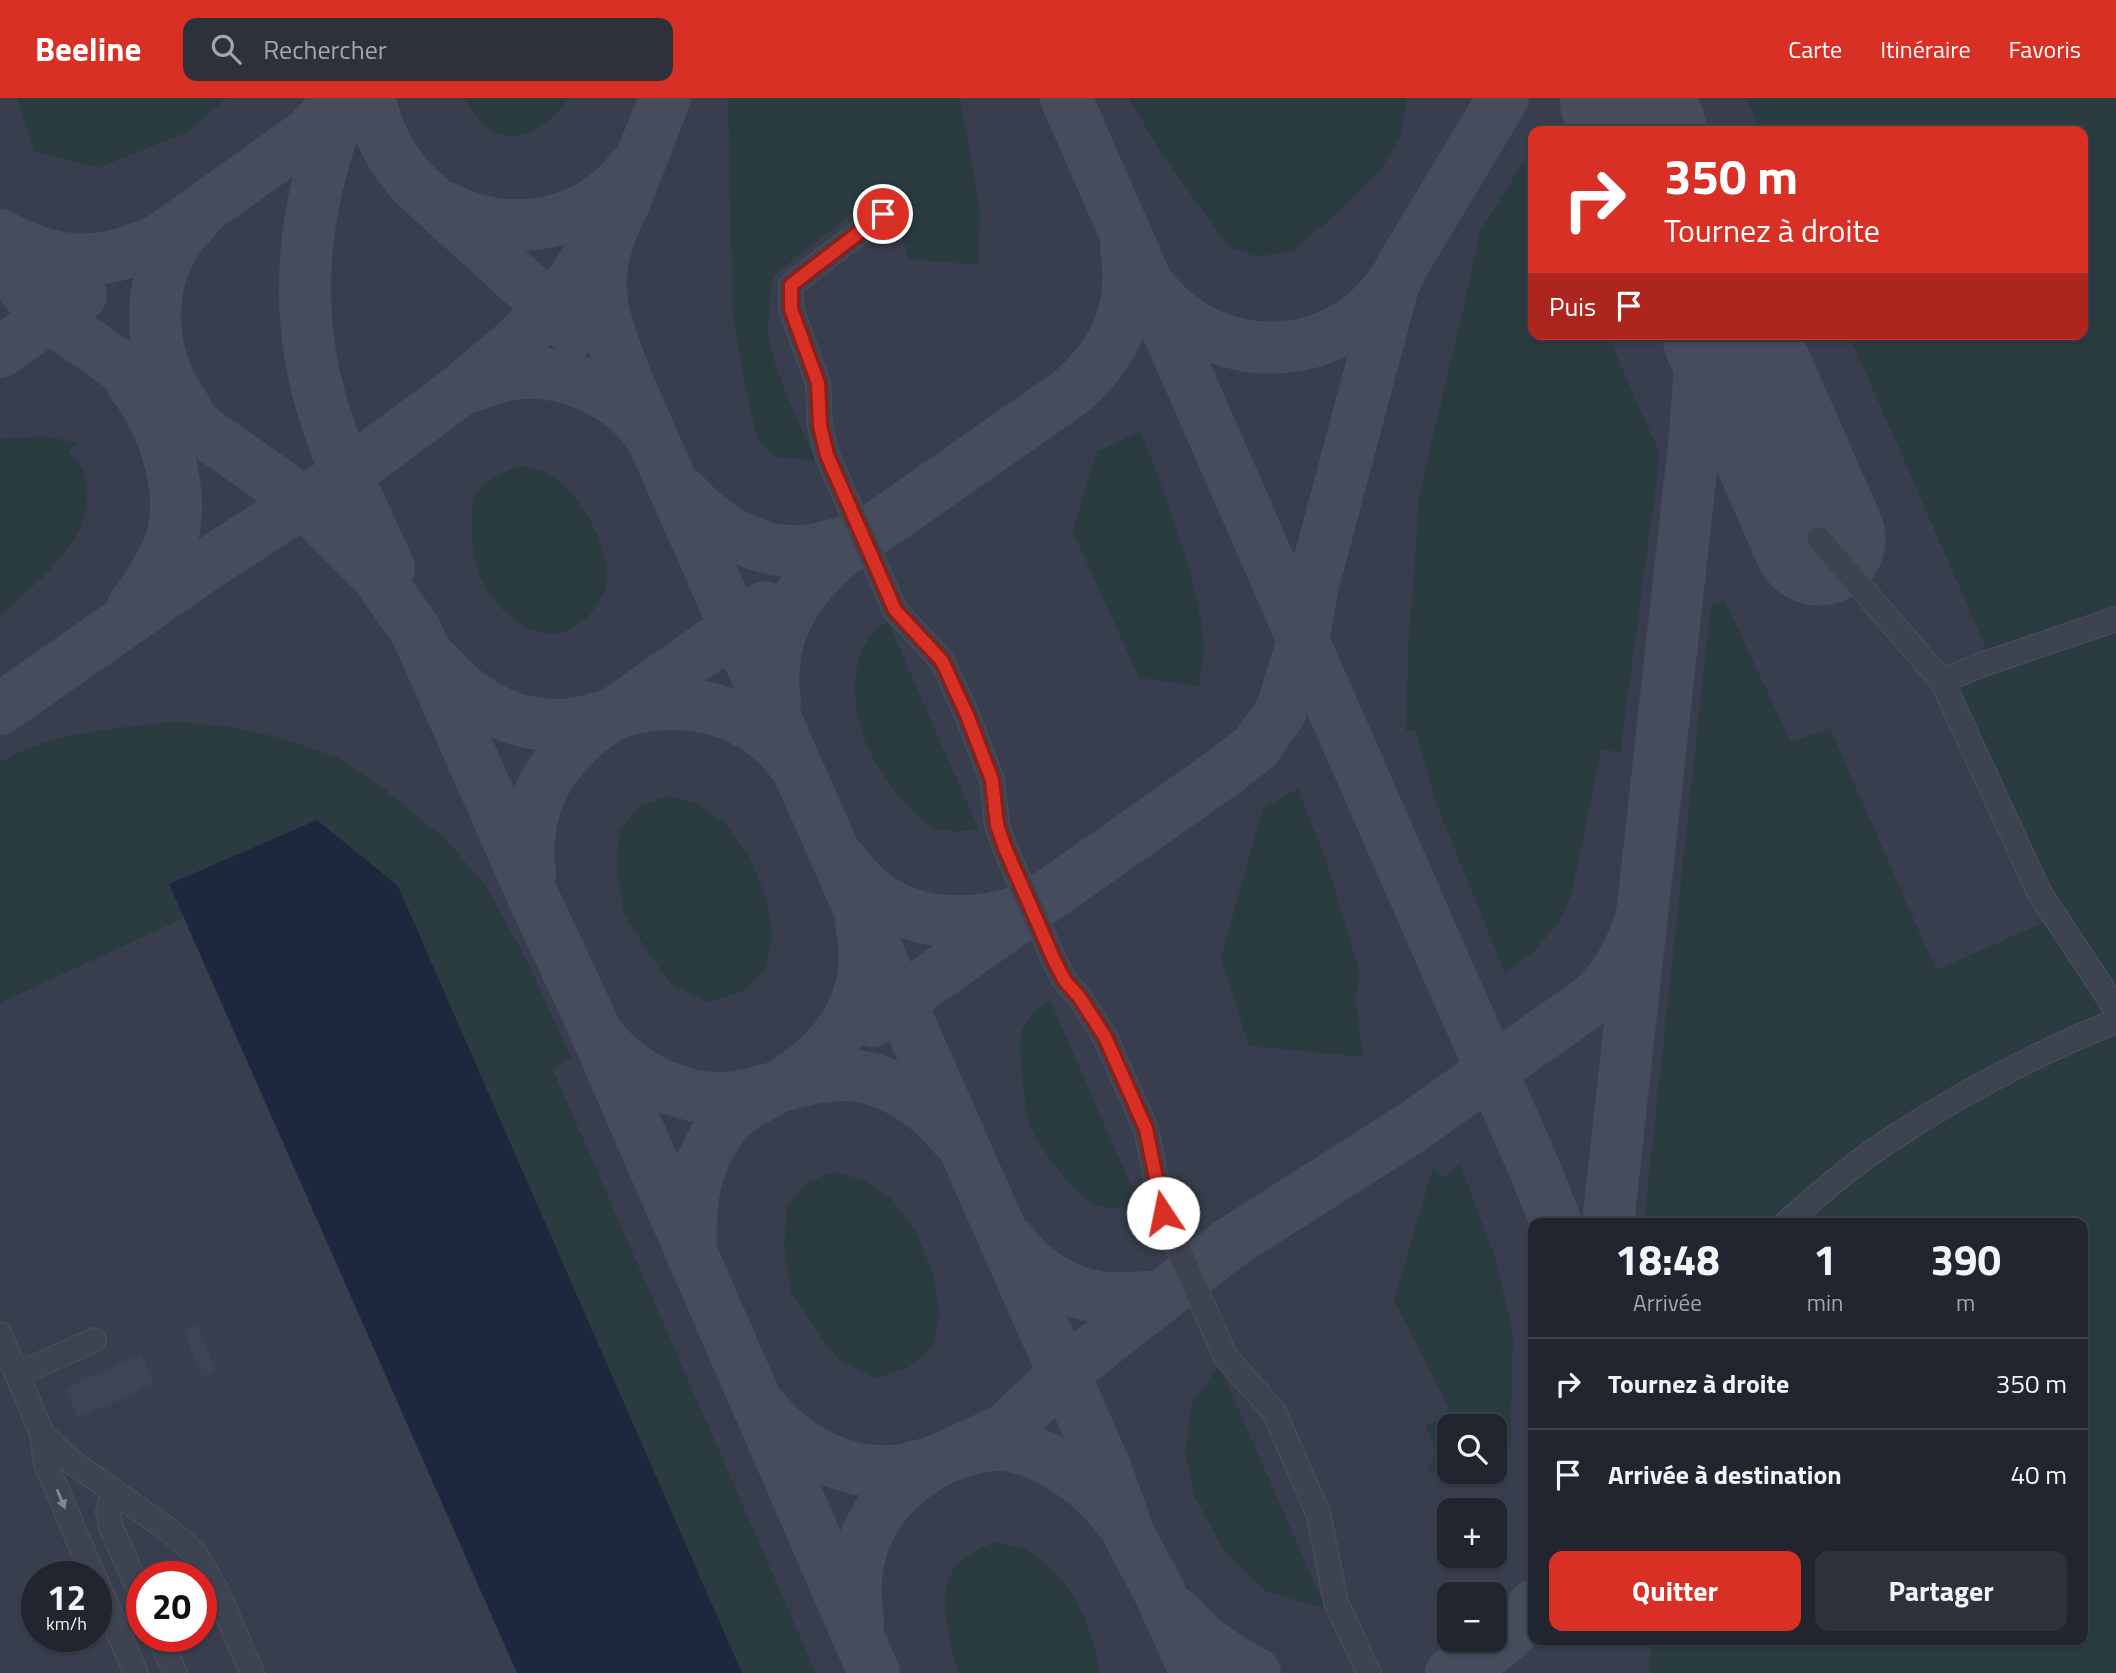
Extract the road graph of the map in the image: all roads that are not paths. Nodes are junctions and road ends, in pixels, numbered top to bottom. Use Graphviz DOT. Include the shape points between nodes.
graph roads {
  1 [pos="883,214"];
  2 [pos="1819,539"];
  3 [pos="2116,619"];
  4 [pos="1942,681"];
  5 [pos="2116,1009"];
  6 [pos="2116,1021"];
  7 [pos="1792,1218"];
  8 [pos="0,1334"];
  9 [pos="94,1340"];
  10 [pos="17,1375"];
  11 [pos="42,1434"];
  12 [pos="113,1490"];
  13 [pos="87,1561"];
  14 [pos="126,1561"];
  15 [pos="112,1618"];
  16 [pos="166,1652"];
  17 [pos="136,1673"];
  18 [pos="175,1673"];
  19 [pos="252,1673"];
  20 [pos="1369,1673"];
  1 -- 20 [label="lane" via="791,285 791,309 818,383 827,455 895,610 942,661 967,715 992,780 997,825 1005,848 1054,960 1105,1037 1146,1129 1163,1213 1225,1356 1274,1412 1318,1513 1336,1602"];
  2 -- 4 [label="lane"];
  3 -- 4 [label="lane"];
  4 -- 5 [label="lane" via="2039,892"];
  6 -- 7 [label="lane" via="2054,1047 1889,1140"];
  8 -- 10 [label="lane"];
  9 -- 10 [label="lane"];
  10 -- 11 [label="lane"];
  11 -- 12 [label="lane"];
  11 -- 13 [label="lane, one-way" via="46,1464"];
  12 -- 14 [label="lane" via="108,1513"];
  12 -- 19 [label="lane" via="195,1553 218,1591"];
  15 -- 17 [label="lane"];
  16 -- 18 [label="lane"];
}
